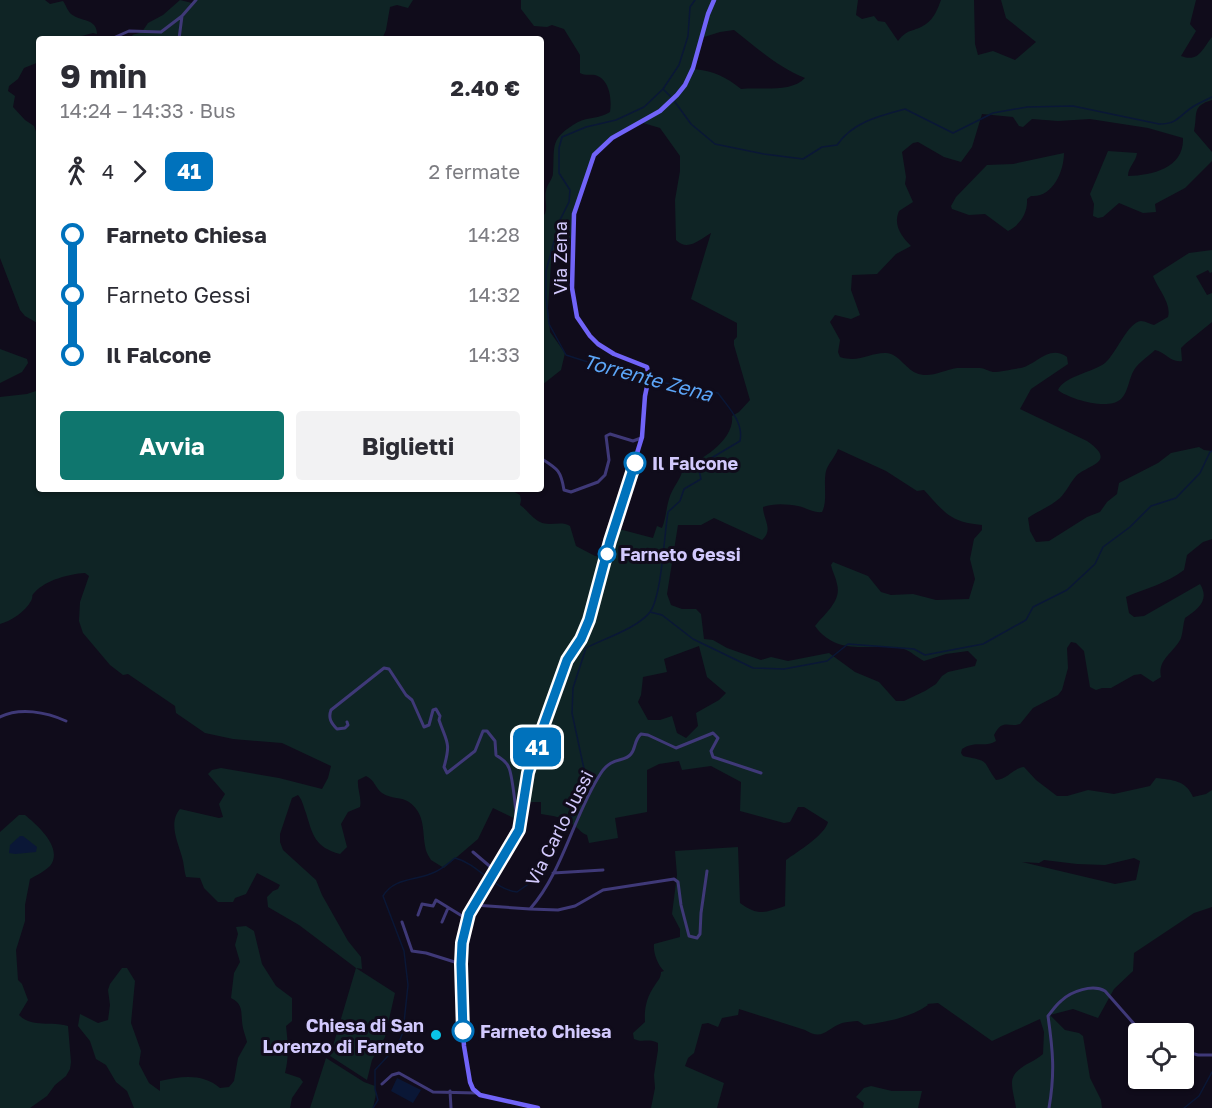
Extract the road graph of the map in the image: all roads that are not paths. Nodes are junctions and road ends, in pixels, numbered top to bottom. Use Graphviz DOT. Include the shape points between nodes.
graph roads {
  1 [pos="196,0"];
  2 [pos="714,0"];
  3 [pos="182,16"];
  4 [pos="118,36"];
  5 [pos="179,36"];
  6 [pos="648,382"];
  7 [pos="642,437"];
  8 [pos="544,460"];
  9 [pos="0,717"];
  10 [pos="66,721"];
  11 [pos="347,722"];
  12 [pos="761,773"];
  13 [pos="508,850"];
  14 [pos="473,852"];
  15 [pos="603,870"];
  16 [pos="493,871"];
  17 [pos="707,871"];
  18 [pos="553,873"];
  19 [pos="474,905"];
  20 [pos="448,908"];
  21 [pos="530,909"];
  22 [pos="418,915"];
  23 [pos="467,919"];
  24 [pos="402,922"];
  25 [pos="442,922"];
  26 [pos="461,964"];
  27 [pos="1133,1023"];
  28 [pos="1194,1054"];
  29 [pos="1212,1055"];
  30 [pos="382,1084"];
  31 [pos="450,1091"];
  32 [pos="477,1093"];
  33 [pos="452,1108"];
  34 [pos="538,1108"];
  35 [pos="1049,1108"];
  1 -- 3 [label="street"];
  2 -- 6 [label="street, Via Zena" via="685,85 666,107 612,138 594,155 574,214 572,288 577,317 598,344 647,367"];
  3 -- 4 [label="street" via="161,32 129,31"];
  3 -- 5 [label="street"];
  6 -- 7 [label="street, Via Carlo Jussi"];
  7 -- 8 [label="street" via="633,441 606,436 609,460 604,475 598,482 571,492 564,490 558,469"];
  7 -- 13 [label="street, Via Carlo Jussi" via="589,620 567,660 538,741 528,773 519,830"];
  9 -- 10 [label="street" via="22,711"];
  11 -- 13 [label="street" via="345,728 337,729 329,715 331,710 384,668 389,669 412,700 424,727 429,725 433,710 440,716 449,750 444,767 447,773 475,751 479,736 487,731 495,741 496,755 509,768 516,822 506,842"];
  12 -- 18 [label="street, Via Carlo Jussi" via="713,757 717,738 713,733 676,748 641,735 633,753 607,764 599,776"];
  13 -- 16 [label="street, Via Carlo Jussi"];
  14 -- 16 [label="street"];
  15 -- 18 [label="street"];
  16 -- 19 [label="street, Via Carlo Jussi"];
  17 -- 21 [label="street" via="700,934 696,938 689,936 678,882 674,879 603,890 575,906 558,910"];
  18 -- 21 [label="street, Via Carlo Jussi"];
  19 -- 21 [label="street, Via Carlo Jussi"];
  19 -- 23 [label="street, Via Carlo Jussi"];
  20 -- 22 [label="street" via="436,900 433,906 422,904"];
  20 -- 23 [label="street"];
  20 -- 25 [label="street"];
  23 -- 26 [label="street, Via Carlo Jussi"];
  24 -- 26 [label="street" via="411,951"];
  26 -- 32 [label="street, Via Carlo Jussi" via="466,1063"];
  27 -- 35 [label="street" via="1099,988 1091,987 1062,1000 1048,1016 1054,1054"];
  28 -- 29 [label="street"];
  30 -- 31 [label="street" via="399,1073 433,1092"];
  31 -- 32 [label="street"];
  31 -- 33 [label="street"];
  32 -- 34 [label="street"];
}
